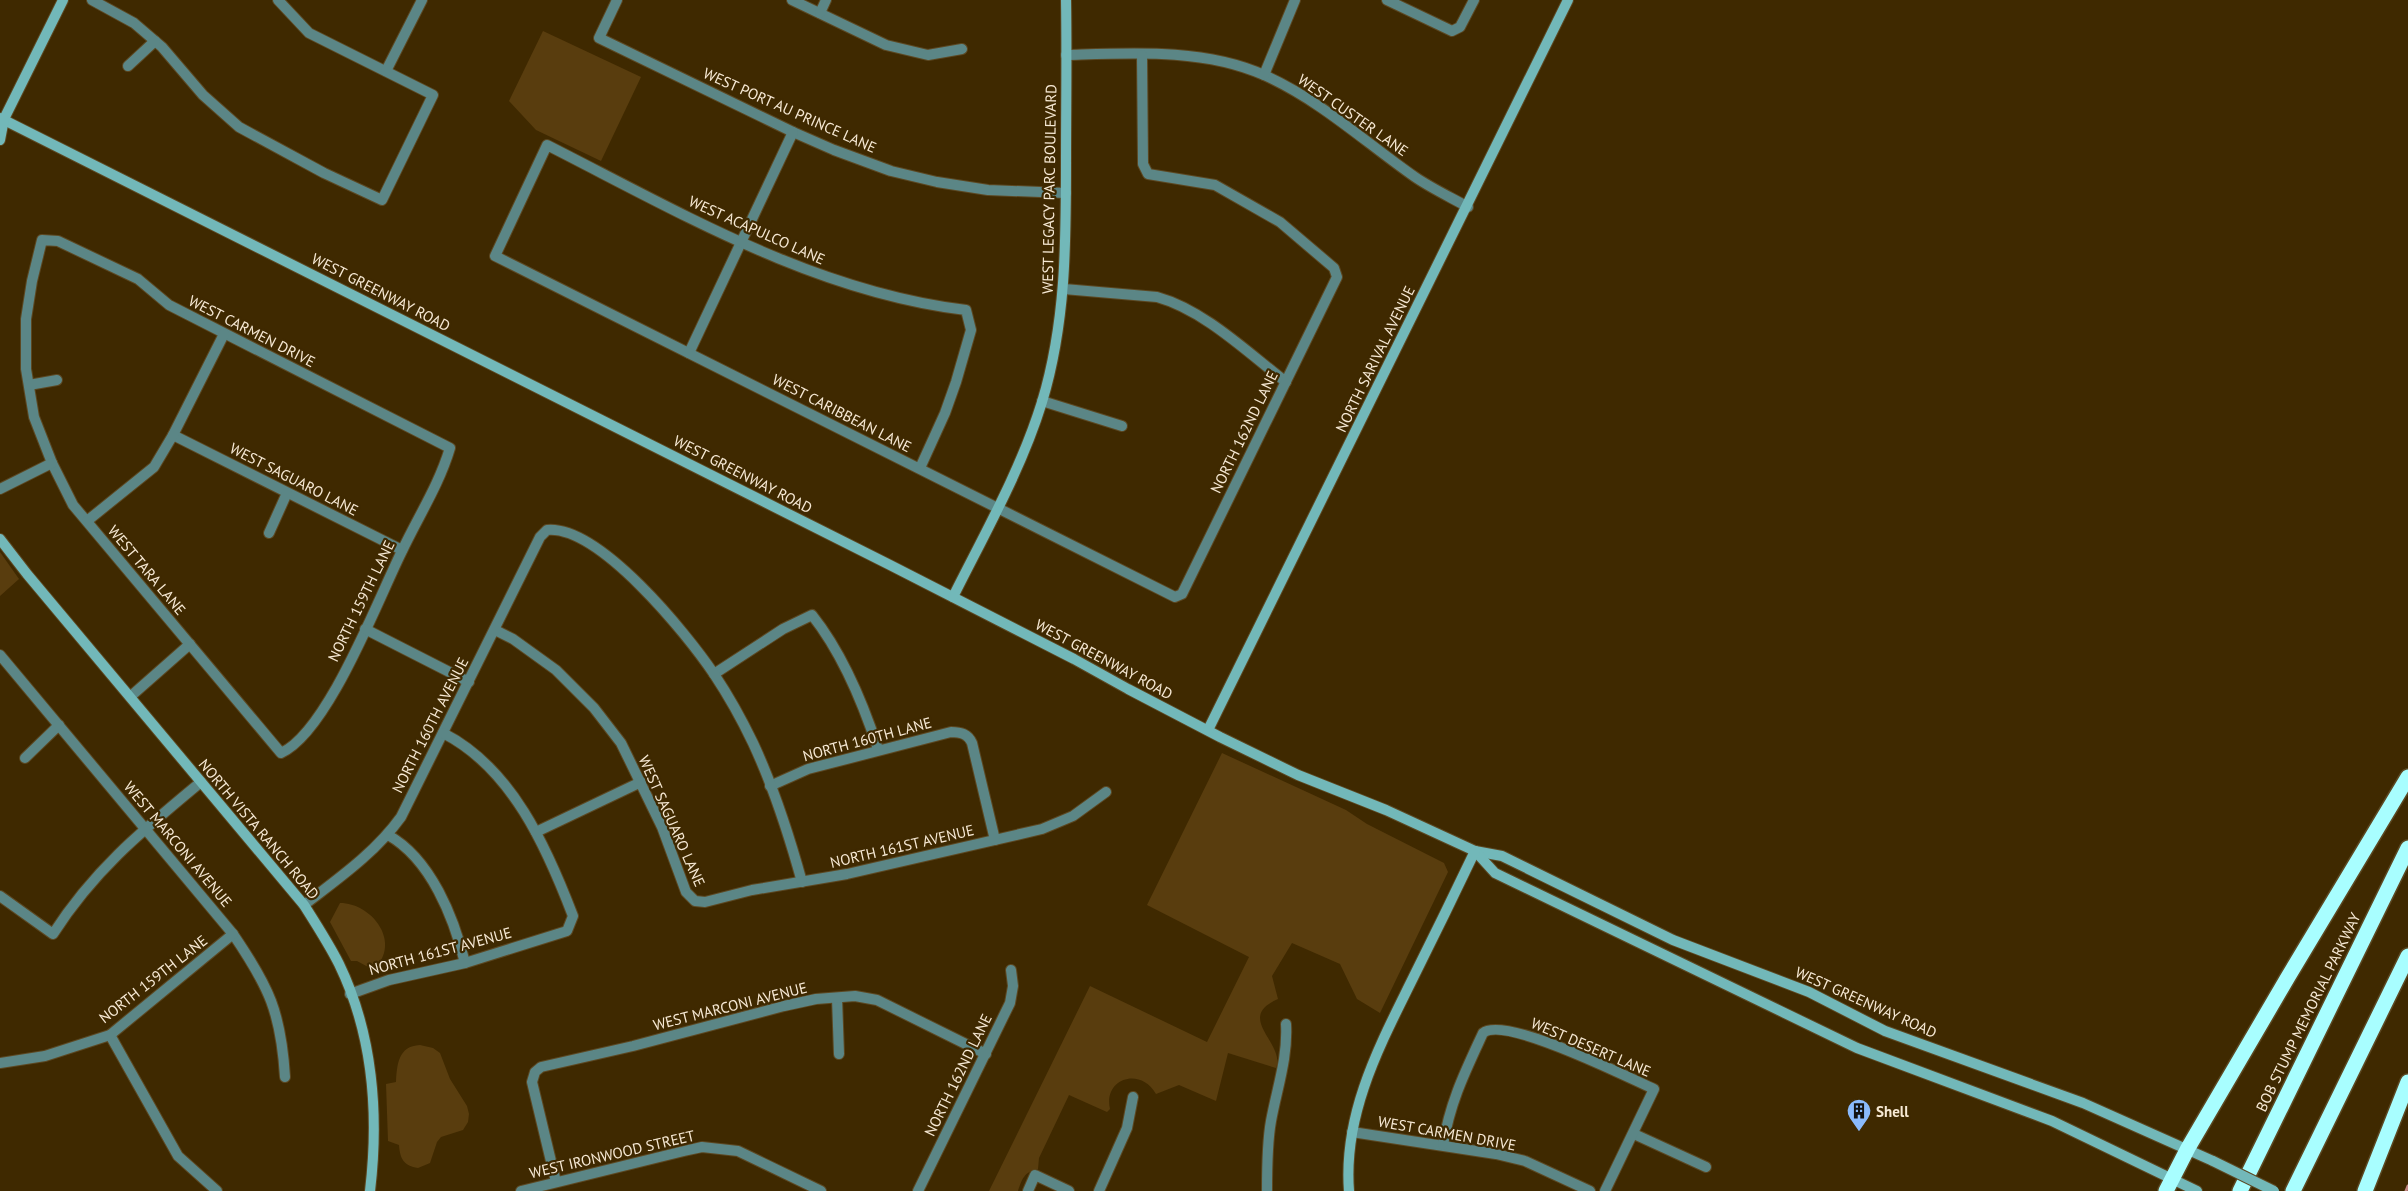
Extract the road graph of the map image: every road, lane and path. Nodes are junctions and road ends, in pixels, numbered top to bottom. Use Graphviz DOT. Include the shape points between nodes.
graph roads {
  1 [pos="63,0"];
  2 [pos="92,0"];
  3 [pos="278,0"];
  4 [pos="422,0"];
  5 [pos="617,0"];
  6 [pos="792,0"];
  7 [pos="826,0"];
  8 [pos="1066,0"];
  9 [pos="1295,0"];
  10 [pos="1387,0"];
  11 [pos="1474,0"];
  12 [pos="1568,0"];
  13 [pos="820,13"];
  14 [pos="155,41"];
  15 [pos="962,49"];
  16 [pos="1066,55"];
  17 [pos="1142,55"];
  18 [pos="128,66"];
  19 [pos="386,71"];
  20 [pos="1264,75"];
  21 [pos="1,120"];
  22 [pos="793,132"];
  23 [pos="0,140"];
  24 [pos="1066,192"];
  25 [pos="1468,207"];
  26 [pos="42,240"];
  27 [pos="740,242"];
  28 [pos="495,256"];
  29 [pos="1064,289"];
  30 [pos="224,334"];
  31 [pos="689,353"];
  32 [pos="57,380"];
  33 [pos="1286,382"];
  34 [pos="29,385"];
  35 [pos="1042,401"];
  36 [pos="1122,426"];
  37 [pos="173,435"];
  38 [pos="450,448"];
  39 [pos="52,463"];
  40 [pos="920,468"];
  41 [pos="0,489"];
  42 [pos="287,493"];
  43 [pos="998,509"];
  44 [pos="87,521"];
  45 [pos="268,532"];
  46 [pos="0,539"];
  47 [pos="402,550"];
  48 [pos="953,597"];
  49 [pos="1175,597"];
  50 [pos="365,629"];
  51 [pos="494,630"];
  52 [pos="190,644"];
  53 [pos="0,654"];
  54 [pos="714,674"];
  55 [pos="468,682"];
  56 [pos="131,696"];
  57 [pos="59,725"];
  58 [pos="1208,730"];
  59 [pos="443,733"];
  60 [pos="878,749"];
  61 [pos="281,753"];
  62 [pos="25,758"];
  63 [pos="2408,777"];
  64 [pos="201,782"];
  65 [pos="641,782"];
  66 [pos="770,786"];
  67 [pos="1106,792"];
  68 [pos="145,829"];
  69 [pos="536,832"];
  70 [pos="388,834"];
  71 [pos="995,840"];
  72 [pos="2408,848"];
  73 [pos="1475,850"];
  74 [pos="802,882"];
  75 [pos="0,896"];
  76 [pos="695,901"];
  77 [pos="304,905"];
  78 [pos="233,934"];
  79 [pos="2408,956"];
  80 [pos="465,963"];
  81 [pos="1011,970"];
  82 [pos="350,994"];
  83 [pos="838,998"];
  84 [pos="1286,1024"];
  85 [pos="110,1035"];
  86 [pos="839,1054"];
  87 [pos="986,1054"];
  88 [pos="0,1064"];
  89 [pos="285,1077"];
  90 [pos="2408,1082"];
  91 [pos="1133,1097"];
  92 [pos="1352,1132"];
  93 [pos="1634,1134"];
  94 [pos="1443,1145"];
  95 [pos="2188,1148"];
  96 [pos="1706,1167"];
  97 [pos="556,1182"];
  98 [pos="2169,1185"];
  99 [pos="218,1191"];
  100 [pos="370,1191"];
  101 [pos="521,1191"];
  102 [pos="821,1191"];
  103 [pos="918,1191"];
  104 [pos="1028,1191"];
  105 [pos="1069,1191"];
  106 [pos="1098,1191"];
  107 [pos="1267,1191"];
  108 [pos="1350,1191"];
  109 [pos="1590,1191"];
  110 [pos="1605,1191"];
  111 [pos="2197,1191"];
  112 [pos="2240,1191"];
  113 [pos="2274,1191"];
  114 [pos="2293,1191"];
  115 [pos="2365,1191"];
  1 -- 21 [label="main road"];
  2 -- 14 [label="street" via="134,23"];
  3 -- 19 [label="street" via="309,33"];
  4 -- 19 [label="street"];
  5 -- 22 [label="street, WEST PORT AU PRINCE LANE" via="599,38"];
  6 -- 13 [label="street"];
  7 -- 13 [label="street"];
  8 -- 16 [label="main road, WEST LEGACY PARC BOULEVARD"];
  9 -- 20 [label="street"];
  10 -- 11 [label="street" via="1452,31 1460,27"];
  12 -- 25 [label="main road, NORTH SARIVAL AVENUE"];
  13 -- 15 [label="street" via="886,45 928,55"];
  14 -- 18 [label="street"];
  14 -- 19 [label="street" via="204,96 239,127 382,200 433,95"];
  16 -- 17 [label="street, WEST CUSTER LANE"];
  16 -- 24 [label="main road, WEST LEGACY PARC BOULEVARD"];
  17 -- 20 [label="street, WEST CUSTER LANE" via="1192,56"];
  17 -- 33 [label="street, NORTH 162ND LANE" via="1143,164 1148,174 1215,185 1280,222 1334,268 1337,277"];
  20 -- 25 [label="street, WEST CUSTER LANE" via="1324,109 1415,177"];
  21 -- 23 [label="main road"];
  21 -- 48 [label="main road, WEST GREENWAY ROAD"];
  22 -- 24 [label="street, WEST PORT AU PRINCE LANE" via="860,160 936,182 988,190"];
  22 -- 27 [label="street"];
  24 -- 29 [label="main road, WEST LEGACY PARC BOULEVARD"];
  25 -- 58 [label="main road, NORTH SARIVAL AVENUE"];
  26 -- 30 [label="street, WEST CARMEN DRIVE" via="58,241 138,279 169,305"];
  26 -- 34 [label="street, WEST TARA LANE" via="26,319"];
  27 -- 28 [label="street, WEST ACAPULCO LANE" via="547,145"];
  27 -- 31 [label="street"];
  27 -- 40 [label="street, WEST ACAPULCO LANE" via="837,281 930,306 966,310 971,330 956,382 946,413"];
  28 -- 31 [label="street, WEST CARIBBEAN LANE"];
  29 -- 33 [label="street" via="1171,301 1197,315"];
  29 -- 35 [label="main road, WEST LEGACY PARC BOULEVARD" via="1055,351"];
  30 -- 37 [label="street"];
  30 -- 38 [label="street, WEST CARMEN DRIVE"];
  31 -- 40 [label="street, WEST CARIBBEAN LANE"];
  32 -- 34 [label="street"];
  33 -- 49 [label="street, NORTH 162ND LANE" via="1182,594"];
  34 -- 39 [label="street, WEST TARA LANE" via="34,417"];
  35 -- 36 [label="street"];
  35 -- 43 [label="main road, WEST LEGACY PARC BOULEVARD"];
  37 -- 42 [label="street, WEST SAGUARO LANE"];
  37 -- 44 [label="street" via="154,467"];
  38 -- 47 [label="street, NORTH 159TH LANE" via="444,470"];
  39 -- 41 [label="street"];
  39 -- 44 [label="street, WEST TARA LANE" via="73,505"];
  40 -- 43 [label="street, WEST CARIBBEAN LANE"];
  42 -- 45 [label="street"];
  42 -- 47 [label="street, WEST SAGUARO LANE"];
  43 -- 48 [label="main road, WEST LEGACY PARC BOULEVARD"];
  43 -- 49 [label="street, WEST CARIBBEAN LANE"];
  44 -- 52 [label="street, WEST TARA LANE"];
  46 -- 56 [label="main road, NORTH VISTA RANCH ROAD"];
  47 -- 50 [label="street, NORTH 159TH LANE"];
  48 -- 58 [label="main road, WEST GREENWAY ROAD"];
  50 -- 55 [label="street"];
  50 -- 61 [label="street, NORTH 159TH LANE" via="331,698 312,727 293,747"];
  51 -- 54 [label="street, NORTH 160TH AVENUE" via="540,538 547,530 558,529 593,546 632,576"];
  51 -- 55 [label="street, NORTH 160TH AVENUE"];
  51 -- 65 [label="street, WEST SAGUARO LANE" via="513,639 556,670 594,708 621,743"];
  52 -- 56 [label="street"];
  52 -- 61 [label="street, WEST TARA LANE"];
  53 -- 57 [label="street, WEST MARCONI AVENUE"];
  54 -- 60 [label="street" via="783,629 812,615 825,632 859,697"];
  54 -- 66 [label="street" via="753,743"];
  55 -- 59 [label="street, NORTH 160TH AVENUE"];
  56 -- 64 [label="main road, NORTH VISTA RANCH ROAD"];
  57 -- 62 [label="street"];
  57 -- 68 [label="street, WEST MARCONI AVENUE"];
  58 -- 73 [label="main road, WEST GREENWAY ROAD" via="1298,774"];
  59 -- 69 [label="street" via="477,757 505,785"];
  59 -- 70 [label="street, NORTH 160TH AVENUE" via="401,816"];
  60 -- 66 [label="street, NORTH 160TH LANE" via="808,769"];
  60 -- 71 [label="street, NORTH 160TH LANE" via="967,730"];
  63 -- 95 [label="highway"];
  64 -- 68 [label="street"];
  64 -- 77 [label="main road, NORTH VISTA RANCH ROAD"];
  65 -- 69 [label="street"];
  65 -- 76 [label="street, WEST SAGUARO LANE" via="671,848 686,892"];
  66 -- 74 [label="street" via="790,838"];
  67 -- 71 [label="street, NORTH 161ST AVENUE" via="1056,825"];
  68 -- 75 [label="street" via="90,882 53,934"];
  68 -- 78 [label="street, WEST MARCONI AVENUE"];
  69 -- 80 [label="street, NORTH 161ST AVENUE" via="573,916 567,931"];
  70 -- 77 [label="street, NORTH 160TH AVENUE" via="366,857"];
  70 -- 80 [label="street" via="403,843 425,871 458,932"];
  71 -- 74 [label="street, NORTH 161ST AVENUE"];
  72 -- 112 [label="highway, BOB STUMP MEMORIAL PARKWAY"];
  73 -- 92 [label="main road" via="1376,1053"];
  73 -- 95 [label="main road, WEST GREENWAY ROAD" via="1502,856 1673,940 1809,992 1885,1031 2084,1103"];
  73 -- 98 [label="main road, WEST GREENWAY ROAD" via="1495,873 1857,1048 2052,1121"];
  74 -- 76 [label="street, NORTH 161ST AVENUE" via="705,902"];
  77 -- 82 [label="main road, NORTH VISTA RANCH ROAD" via="340,965"];
  78 -- 85 [label="street, NORTH 159TH LANE"];
  78 -- 89 [label="street, WEST MARCONI AVENUE" via="260,974 274,1005 282,1038"];
  79 -- 114 [label="highway"];
  80 -- 82 [label="street, NORTH 161ST AVENUE" via="378,983"];
  81 -- 87 [label="street, NORTH 162ND LANE" via="1013,994"];
  82 -- 100 [label="main road, NORTH VISTA RANCH ROAD" via="367,1051 374,1099 375,1135"];
  83 -- 86 [label="street"];
  83 -- 87 [label="street, WEST MARCONI AVENUE" via="855,996 877,1000"];
  83 -- 97 [label="street, WEST MARCONI AVENUE" via="816,999 741,1016 541,1067 535,1072 532,1082"];
  84 -- 107 [label="street" via="1284,1069 1271,1122"];
  85 -- 88 [label="street, NORTH 159TH LANE" via="45,1056"];
  85 -- 99 [label="street" via="178,1156"];
  87 -- 103 [label="street, NORTH 162ND LANE"];
  90 -- 115 [label="highway"];
  91 -- 106 [label="street" via="1128,1128"];
  92 -- 94 [label="street, WEST CARMEN DRIVE"];
  92 -- 108 [label="main road"];
  93 -- 94 [label="street, WEST DESERT LANE" via="1654,1089 1544,1040 1488,1029 1483,1032 1455,1093"];
  93 -- 96 [label="street"];
  93 -- 110 [label="street"];
  94 -- 109 [label="street, WEST CARMEN DRIVE" via="1525,1162"];
  95 -- 98 [label="highway"];
  95 -- 113 [label="main road, WEST GREENWAY ROAD, bridge"];
  97 -- 101 [label="street, WEST IRONWOOD STREET"];
  97 -- 102 [label="street, WEST IRONWOOD STREET" via="684,1151 719,1148 738,1151"];
  98 -- 111 [label="main road, WEST GREENWAY ROAD"];
  104 -- 105 [label="street" via="1036,1175"];
}
